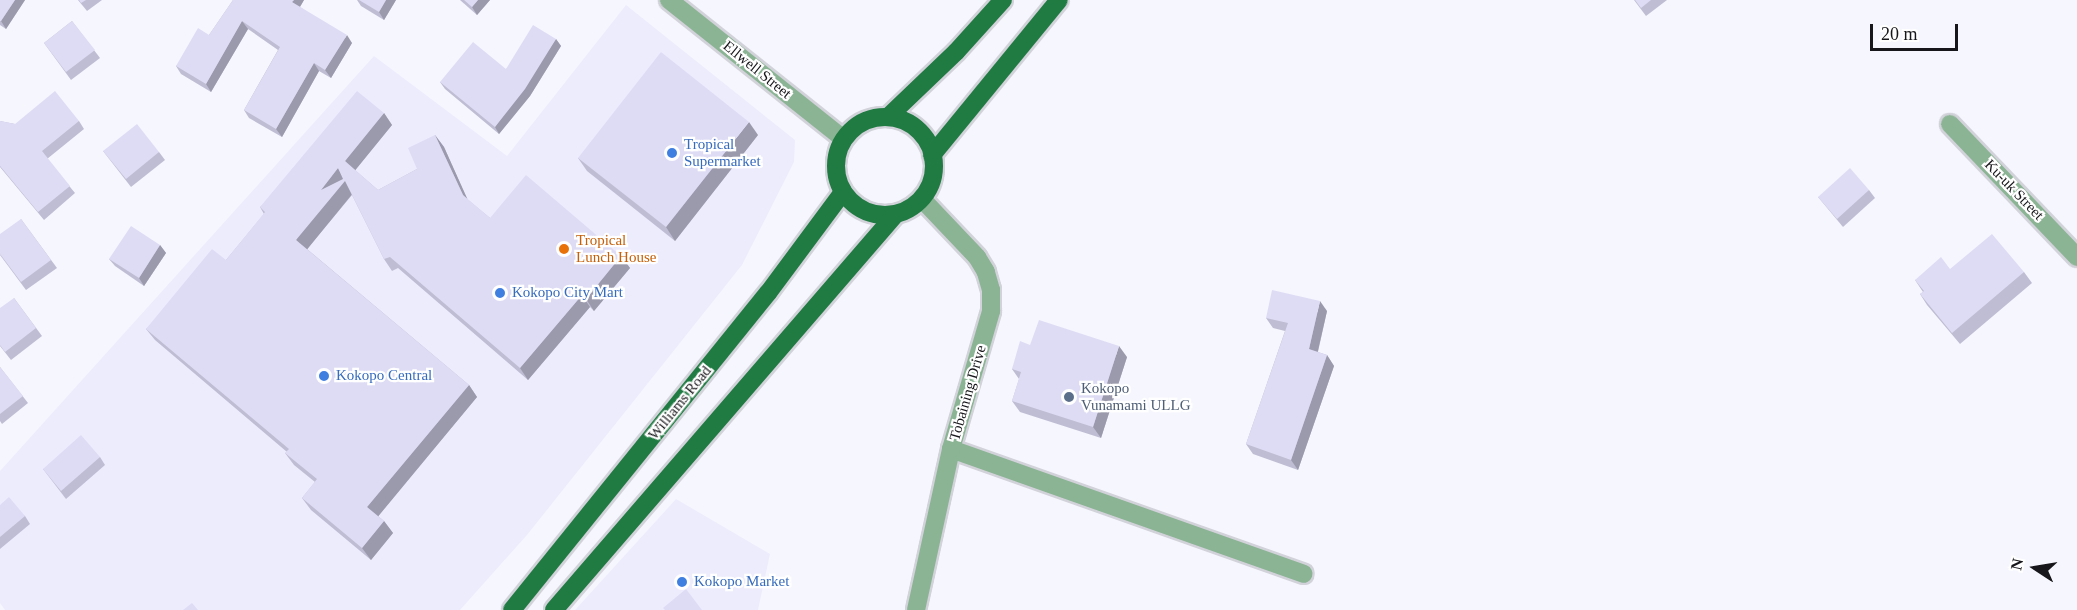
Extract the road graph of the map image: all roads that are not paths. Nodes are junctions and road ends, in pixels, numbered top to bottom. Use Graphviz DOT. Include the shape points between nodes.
graph roads {
  1 [pos="669,0"];
  2 [pos="1003,0"];
  3 [pos="1059,0"];
  4 [pos="888,117"];
  5 [pos="1950,124"];
  6 [pos="844,139"];
  7 [pos="932,155"];
  8 [pos="843,192"];
  9 [pos="922,199"];
  10 [pos="895,215"];
  11 [pos="2077,257"];
  12 [pos="951,449"];
  13 [pos="1304,574"];
  14 [pos="512,610"];
  15 [pos="554,610"];
  16 [pos="916,610"];
  1 -- 6 [label="street, Ellwell Street"];
  2 -- 4 [label="main road"];
  3 -- 7 [label="main road"];
  4 -- 6 [label="main road" via="871,119"];
  4 -- 7 [label="main road" via="908,123 924,136"];
  5 -- 11 [label="street, Ku-uk Street"];
  6 -- 8 [label="main road" via="836,165"];
  7 -- 9 [label="main road" via="934,171"];
  8 -- 10 [label="main road" via="856,207 875,215"];
  8 -- 14 [label="main road, Williams Road" via="768,293"];
  9 -- 10 [label="main road"];
  9 -- 12 [label="street, Tobaining Drive" via="977,257 991,290 986,333"];
  10 -- 15 [label="main road"];
  12 -- 13 [label="street"];
  12 -- 16 [label="street, Tobaining Drive"];
}
